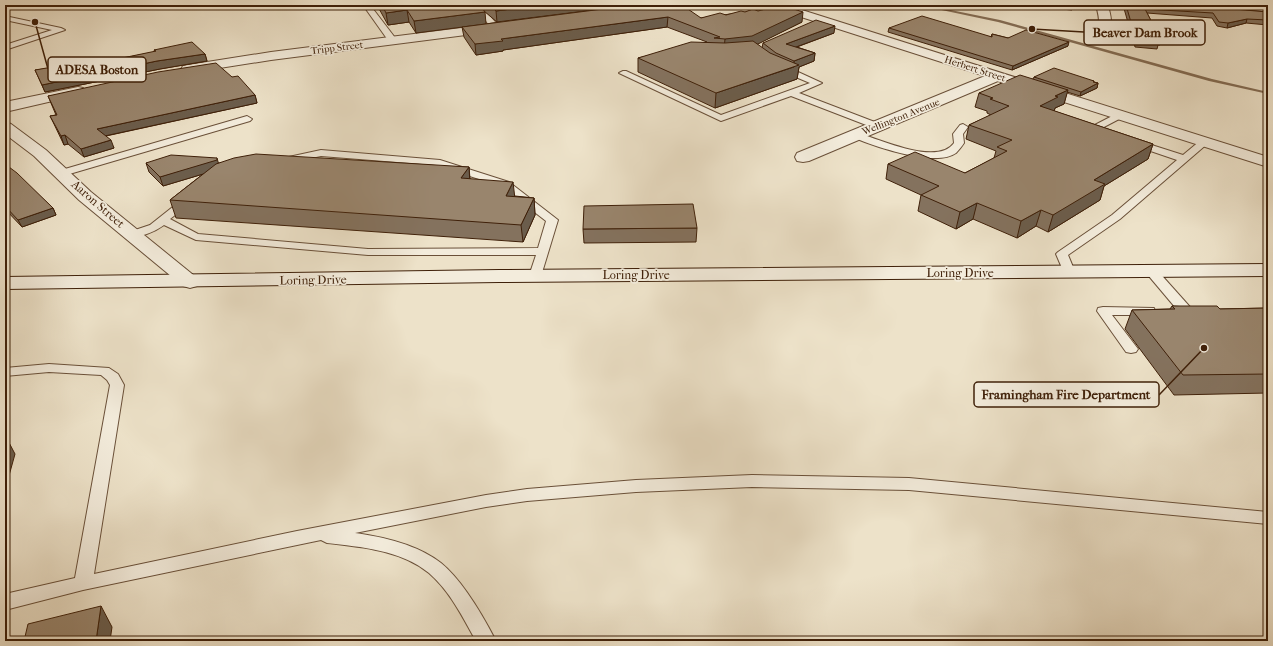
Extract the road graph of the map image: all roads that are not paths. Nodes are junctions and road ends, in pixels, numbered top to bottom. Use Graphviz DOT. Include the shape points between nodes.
graph roads {
  1 [pos="366,5"];
  2 [pos="467,5"];
  3 [pos="774,5"];
  4 [pos="1102,5"];
  5 [pos="1198,5"];
  6 [pos="1268,11"];
  7 [pos="5,18"];
  8 [pos="823,20"];
  9 [pos="808,25"];
  10 [pos="511,26"];
  11 [pos="496,28"];
  12 [pos="1096,38"];
  13 [pos="393,40"];
  14 [pos="5,48"];
  15 [pos="772,64"];
  16 [pos="637,68"];
  17 [pos="176,72"];
  18 [pos="998,76"];
  19 [pos="91,89"];
  20 [pos="792,93"];
  21 [pos="5,107"];
  22 [pos="1120,115"];
  23 [pos="247,118"];
  24 [pos="877,126"];
  25 [pos="963,127"];
  26 [pos="5,128"];
  27 [pos="855,136"];
  28 [pos="1204,142"];
  29 [pos="803,157"];
  30 [pos="1184,159"];
  31 [pos="274,162"];
  32 [pos="1268,162"];
  33 [pos="62,173"];
  34 [pos="198,191"];
  35 [pos="163,220"];
  36 [pos="133,234"];
  37 [pos="542,251"];
  38 [pos="1268,270"];
  39 [pos="1069,272"];
  40 [pos="1152,272"];
  41 [pos="535,276"];
  42 [pos="190,282"];
  43 [pos="5,283"];
  44 [pos="1132,349"];
  45 [pos="5,372"];
  46 [pos="1268,518"];
  47 [pos="297,538"];
  48 [pos="83,583"];
  49 [pos="5,602"];
  50 [pos="486,641"];
  1 -- 13 [label="lane"];
  2 -- 11 [label="lane" via="482,12"];
  3 -- 8 [label="street, Herbert Street"];
  4 -- 12 [label="street" via="1105,27"];
  5 -- 6 [label="street"];
  7 -- 14 [label="lane" via="60,30"];
  8 -- 9 [label="lane"];
  8 -- 18 [label="street, Herbert Street"];
  10 -- 11 [label="street, Tripp Street"];
  11 -- 13 [label="street, Tripp Street"];
  13 -- 17 [label="street, Tripp Street"];
  15 -- 20 [label="lane" via="818,83"];
  16 -- 20 [label="lane" via="623,73 722,118"];
  18 -- 22 [label="street, Herbert Street"];
  18 -- 24 [label="street, Wellington Avenue"];
  19 -- 21 [label="street"];
  20 -- 24 [label="lane"];
  22 -- 28 [label="street, Herbert Street"];
  22 -- 30 [label="lane" via="1094,128"];
  23 -- 33 [label="lane"];
  24 -- 27 [label="street, Wellington Avenue"];
  25 -- 27 [label="lane" via="958,134 959,143 952,152 938,155 914,153"];
  26 -- 33 [label="street, Aaron Street" via="40,153"];
  27 -- 29 [label="street, Wellington Avenue"];
  28 -- 30 [label="lane"];
  28 -- 32 [label="street, Herbert Street"];
  30 -- 39 [label="lane" via="1116,217 1062,254"];
  31 -- 37 [label="lane" via="321,153 436,162 505,184 552,220"];
  33 -- 36 [label="street, Aaron Street" via="85,196"];
  34 -- 35 [label="lane"];
  35 -- 36 [label="lane" via="154,227"];
  35 -- 37 [label="lane" via="196,237 368,252"];
  36 -- 42 [label="street, Aaron Street"];
  37 -- 41 [label="lane"];
  38 -- 40 [label="street, Loring Drive"];
  39 -- 40 [label="street, Loring Drive"];
  39 -- 41 [label="street, Loring Drive"];
  40 -- 44 [label="lane" via="1185,310 1103,311"];
  41 -- 42 [label="street, Loring Drive"];
  42 -- 43 [label="street, Loring Drive"];
  45 -- 48 [label="lane" via="49,368 104,371 113,377 116,385"];
  46 -- 47 [label="lane" via="909,484 752,481 686,483 527,495"];
  47 -- 48 [label="lane"];
  47 -- 50 [label="lane" via="327,536 362,540 396,549 426,561 446,578"];
  48 -- 49 [label="lane"];
}
